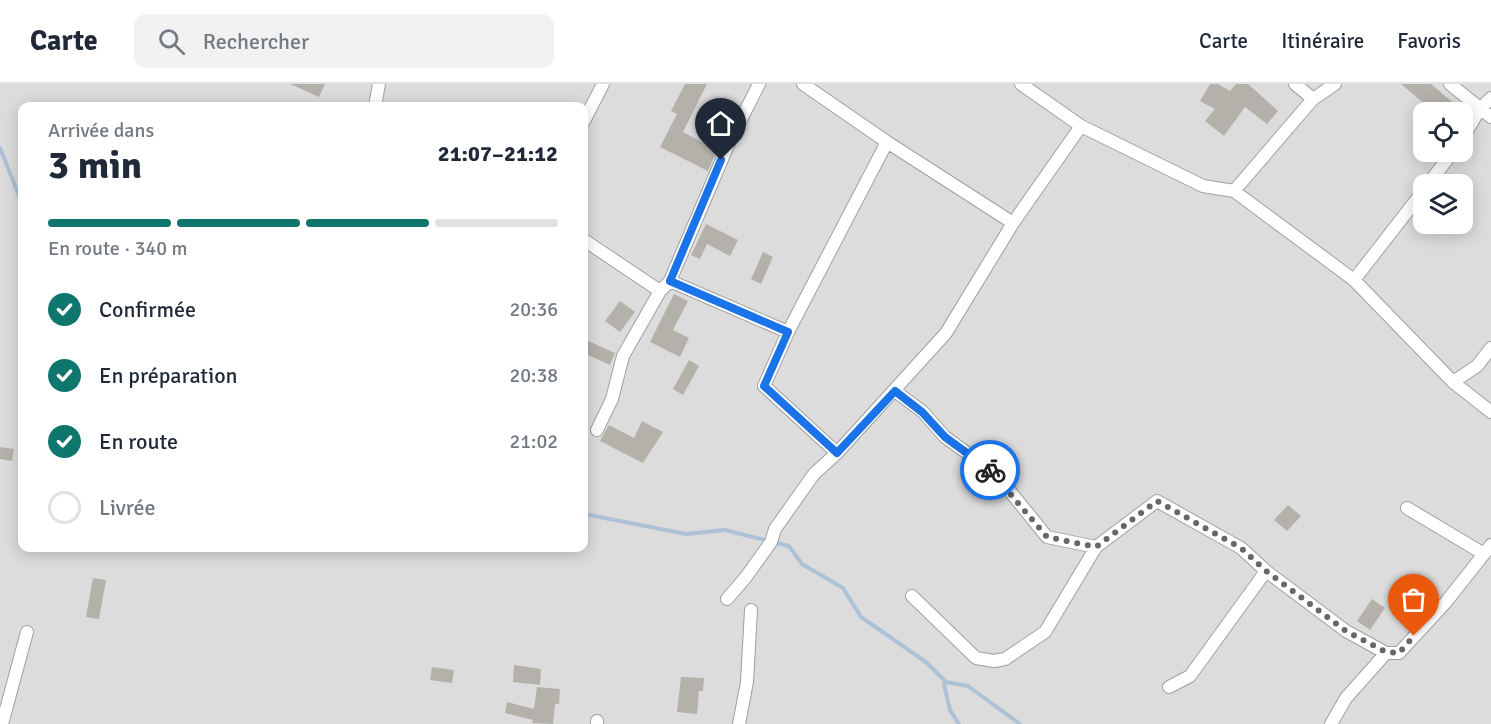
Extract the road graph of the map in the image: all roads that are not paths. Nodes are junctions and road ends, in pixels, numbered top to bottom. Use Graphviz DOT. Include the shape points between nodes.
graph roads {
  1 [pos="379,84"];
  2 [pos="603,84"];
  3 [pos="759,84"];
  4 [pos="803,84"];
  5 [pos="1021,84"];
  6 [pos="1295,84"];
  7 [pos="1335,84"];
  8 [pos="1450,84"];
  9 [pos="1491,98"];
  10 [pos="1313,99"];
  11 [pos="376,102"];
  12 [pos="1480,110"];
  13 [pos="588,113"];
  14 [pos="1491,117"];
  15 [pos="1473,121"];
  16 [pos="1081,126"];
  17 [pos="886,142"];
  18 [pos="1445,162"];
  19 [pos="1436,174"];
  20 [pos="1234,191"];
  21 [pos="1413,204"];
  22 [pos="1013,223"];
  23 [pos="588,243"];
  24 [pos="1354,280"];
  25 [pos="670,281"];
  26 [pos="660,291"];
  27 [pos="788,332"];
  28 [pos="1491,348"];
  29 [pos="1453,381"];
  30 [pos="895,391"];
  31 [pos="1491,412"];
  32 [pos="597,430"];
  33 [pos="837,453"];
  34 [pos="1407,508"];
  35 [pos="1096,547"];
  36 [pos="1488,550"];
  37 [pos="1266,571"];
  38 [pos="912,596"];
  39 [pos="727,599"];
  40 [pos="751,610"];
  41 [pos="27,632"];
  42 [pos="1386,652"];
  43 [pos="1169,687"];
  44 [pos="2,724"];
  45 [pos="739,724"];
  46 [pos="1331,724"];
  1 -- 11 [label="street"];
  2 -- 13 [label="street"];
  3 -- 25 [label="street"];
  4 -- 17 [label="street"];
  5 -- 16 [label="street"];
  6 -- 10 [label="street"];
  7 -- 10 [label="street"];
  8 -- 12 [label="street"];
  9 -- 12 [label="street"];
  10 -- 20 [label="street"];
  12 -- 14 [label="street"];
  12 -- 15 [label="street"];
  16 -- 20 [label="street" via="1203,186"];
  16 -- 22 [label="street"];
  17 -- 22 [label="street"];
  17 -- 27 [label="street"];
  18 -- 19 [label="street"];
  20 -- 24 [label="street"];
  21 -- 24 [label="street"];
  22 -- 30 [label="street" via="946,333"];
  23 -- 26 [label="street"];
  24 -- 29 [label="street"];
  25 -- 26 [label="street"];
  25 -- 27 [label="street"];
  26 -- 32 [label="street" via="623,356 612,399"];
  27 -- 33 [label="street" via="764,386"];
  28 -- 29 [label="street" via="1477,366"];
  29 -- 31 [label="street"];
  30 -- 33 [label="street"];
  30 -- 35 [label="street" via="945,437 996,474 1047,537"];
  33 -- 39 [label="street" via="814,474 775,529 771,542"];
  34 -- 36 [label="street"];
  35 -- 37 [label="street" via="1157,501 1241,548"];
  35 -- 38 [label="street" via="1045,632 1005,659 976,658"];
  36 -- 42 [label="street" via="1399,653"];
  37 -- 42 [label="street" via="1346,631"];
  37 -- 43 [label="street" via="1190,676"];
  40 -- 45 [label="street" via="747,682"];
  41 -- 44 [label="street"];
  42 -- 46 [label="street" via="1346,698"];
}
